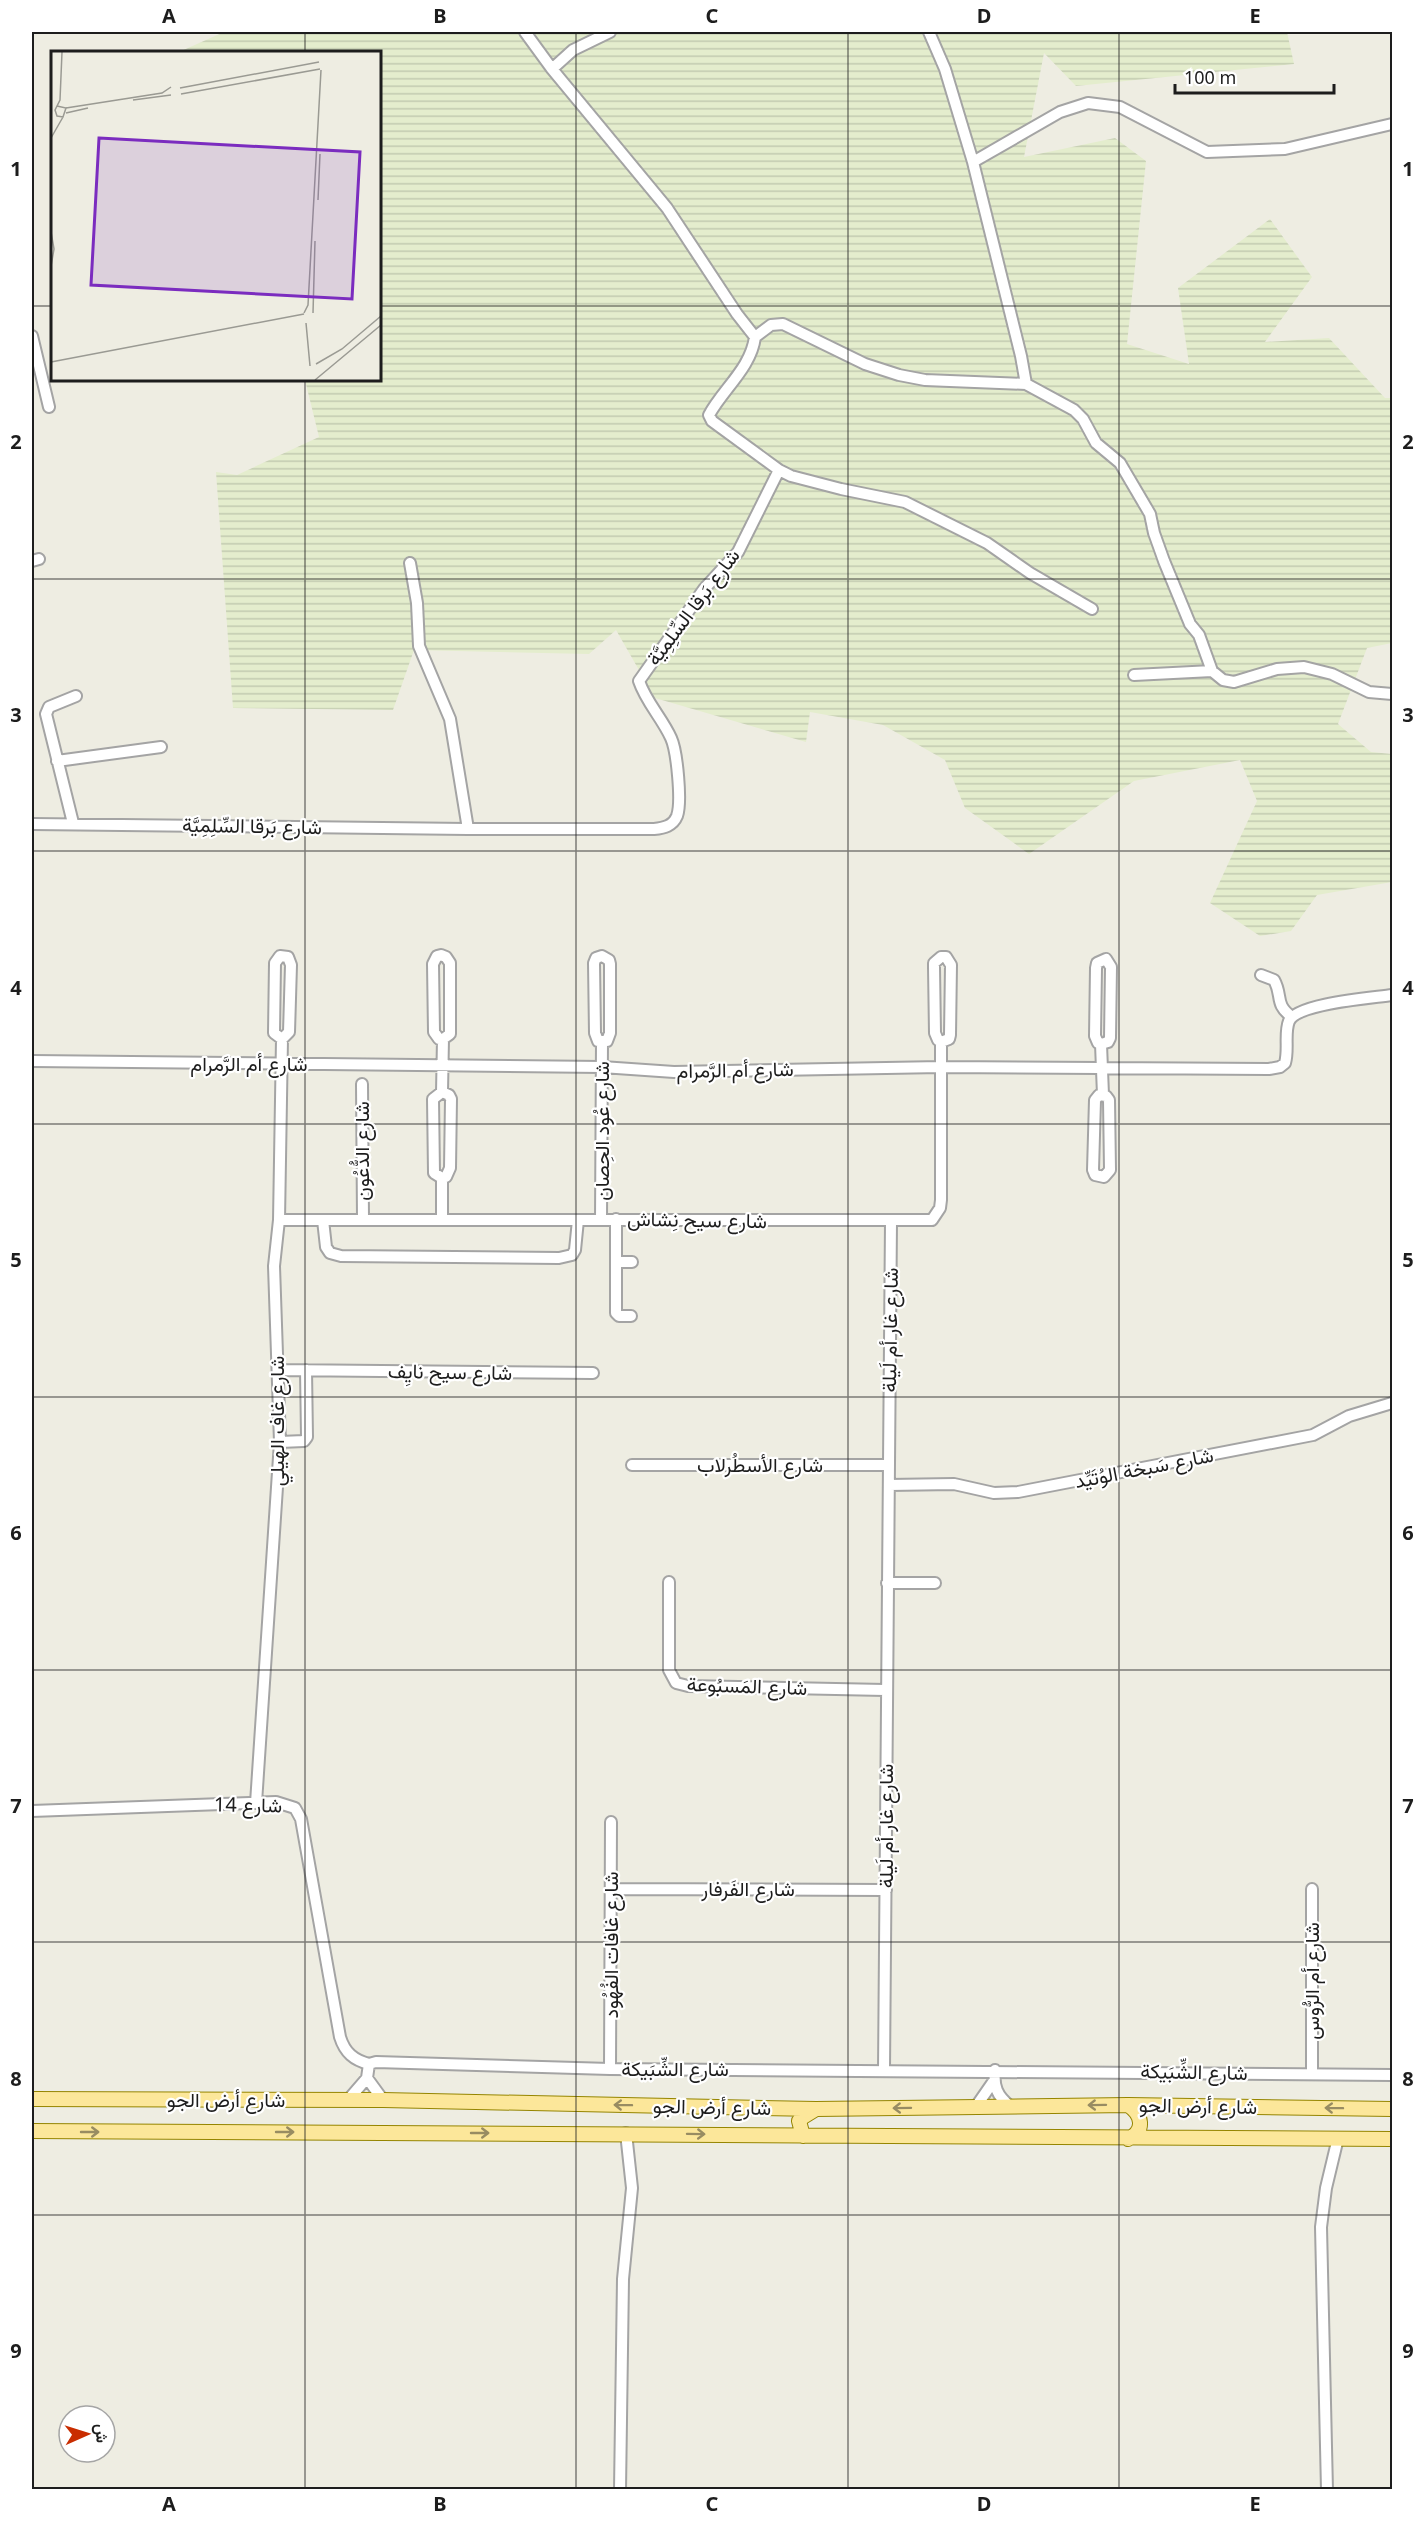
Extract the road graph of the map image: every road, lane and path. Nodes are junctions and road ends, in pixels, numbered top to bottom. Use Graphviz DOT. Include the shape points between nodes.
graph roads {
  1 [pos="525,32"];
  2 [pos="610,32"];
  3 [pos="929,32"];
  4 [pos="552,69"];
  5 [pos="1392,124"];
  6 [pos="974,162"];
  7 [pos="32,336"];
  8 [pos="755,337"];
  9 [pos="1026,384"];
  10 [pos="49,407"];
  11 [pos="778,470"];
  12 [pos="410,564"];
  13 [pos="1092,609"];
  14 [pos="1212,671"];
  15 [pos="1134,675"];
  16 [pos="1392,694"];
  17 [pos="76,696"];
  18 [pos="161,747"];
  19 [pos="57,761"];
  20 [pos="73,823"];
  21 [pos="32,824"];
  22 [pos="468,829"];
  23 [pos="1261,975"];
  24 [pos="1392,995"];
  25 [pos="1292,1017"];
  26 [pos="282,1039"];
  27 [pos="443,1040"];
  28 [pos="602,1042"];
  29 [pos="941,1042"];
  30 [pos="1101,1044"];
  31 [pos="32,1060"];
  32 [pos="282,1064"];
  33 [pos="442,1066"];
  34 [pos="602,1067"];
  35 [pos="941,1067"];
  36 [pos="1102,1069"];
  37 [pos="362,1084"];
  38 [pos="442,1092"];
  39 [pos="1103,1095"];
  40 [pos="442,1178"];
  41 [pos="363,1219"];
  42 [pos="616,1219"];
  43 [pos="279,1220"];
  44 [pos="324,1220"];
  45 [pos="442,1220"];
  46 [pos="578,1220"];
  47 [pos="601,1220"];
  48 [pos="891,1222"];
  49 [pos="616,1262"];
  50 [pos="632,1262"];
  51 [pos="631,1316"];
  52 [pos="279,1370"];
  53 [pos="306,1370"];
  54 [pos="593,1373"];
  55 [pos="1392,1403"];
  56 [pos="280,1442"];
  57 [pos="888,1465"];
  58 [pos="632,1466"];
  59 [pos="889,1485"];
  60 [pos="669,1582"];
  61 [pos="887,1583"];
  62 [pos="935,1583"];
  63 [pos="885,1690"];
  64 [pos="256,1803"];
  65 [pos="32,1811"];
  66 [pos="611,1822"];
  67 [pos="611,1889"];
  68 [pos="1312,1889"];
  69 [pos="886,1890"];
  70 [pos="369,2064"];
  71 [pos="610,2069"];
  72 [pos="884,2070"];
  73 [pos="1312,2074"];
  74 [pos="1392,2075"];
  75 [pos="994,2076"];
  76 [pos="366,2078"];
  77 [pos="32,2099"];
  78 [pos="348,2100"];
  79 [pos="383,2100"];
  80 [pos="1128,2105"];
  81 [pos="1010,2106"];
  82 [pos="975,2108"];
  83 [pos="816,2109"];
  84 [pos="1392,2109"];
  85 [pos="32,2131"];
  86 [pos="626,2133"];
  87 [pos="803,2136"];
  88 [pos="1338,2138"];
  89 [pos="1128,2139"];
  90 [pos="1392,2139"];
  91 [pos="620,2490"];
  92 [pos="1327,2490"];
  1 -- 4 [label="street"];
  2 -- 4 [label="street" via="573,50"];
  3 -- 6 [label="street" via="945,69"];
  4 -- 8 [label="street" via="667,208"];
  5 -- 6 [label="street" via="1273,150 1206,152 1128,110 1088,103 1060,112"];
  6 -- 9 [label="street"];
  7 -- 10 [label="street"];
  8 -- 9 [label="street" via="771,325 783,324 865,364 898,375 925,380"];
  8 -- 11 [label="street" via="745,364 709,415"];
  9 -- 14 [label="street" via="1074,410 1096,442 1124,469 1150,514 1164,561"];
  11 -- 13 [label="street" via="841,489 905,502 987,543"];
  11 -- 22 [label="street, شارع بَرقا السِّلِمِيَّة" via="738,552 704,588 639,681 676,750 678,808 671,825 654,829"];
  12 -- 22 [label="street" via="419,646 450,719"];
  14 -- 15 [label="street"];
  14 -- 16 [label="street" via="1223,680 1234,682 1277,669 1304,667 1332,674 1369,692"];
  17 -- 19 [label="street" via="46,711"];
  18 -- 19 [label="street"];
  19 -- 20 [label="street"];
  20 -- 21 [label="street, شارع بَرقا السِّلِمِيَّة"];
  20 -- 22 [label="street, شارع بَرقا السِّلِمِيَّة"];
  23 -- 25 [label="street" via="1274,980 1279,1003"];
  24 -- 25 [label="street" via="1314,1007"];
  25 -- 36 [label="street, شارع أم الرَّمرام" via="1288,1023 1287,1057 1280,1067"];
  26 -- 26 [label="street, شارع غاف الهيلي" via="289,1032 291,965 284,956 275,963 274,1033"];
  26 -- 32 [label="street, شارع غاف الهيلي"];
  27 -- 27 [label="street" via="450,1034 450,963 441,955 433,964 434,1032"];
  27 -- 33 [label="street"];
  28 -- 28 [label="street, شارع عُود الحِصان" via="610,1037 610,964 602,956 594,963 595,1033"];
  28 -- 34 [label="street, شارع عُود الحِصان"];
  29 -- 29 [label="street, شارع سيح نِشاش" via="950,1035 951,965 946,957 937,959 934,967 935,1033"];
  29 -- 35 [label="street, شارع سيح نِشاش"];
  30 -- 30 [label="street" via="1110,1038 1111,968 1106,959 1095,968 1095,1036"];
  30 -- 36 [label="street"];
  31 -- 32 [label="street, شارع أم الرَّمرام"];
  32 -- 33 [label="street, شارع أم الرَّمرام"];
  32 -- 43 [label="street, شارع غاف الهيلي"];
  33 -- 34 [label="street, شارع أم الرَّمرام"];
  33 -- 38 [label="street"];
  34 -- 35 [label="street, شارع أم الرَّمرام" via="674,1072"];
  34 -- 47 [label="street, شارع عُود الحِصان"];
  35 -- 36 [label="street, شارع أم الرَّمرام"];
  35 -- 48 [label="street, شارع سيح نِشاش" via="940,1208 932,1220"];
  36 -- 39 [label="street"];
  37 -- 41 [label="street, شارع الدُّعُون"];
  38 -- 40 [label="street" via="433,1099 434,1173"];
  38 -- 40 [label="street" via="451,1099 450,1168"];
  39 -- 39 [label="street" via="1095,1100 1093,1170 1099,1177 1110,1170 1109,1100"];
  40 -- 45 [label="street"];
  41 -- 44 [label="street, شارع سيح نِشاش"];
  41 -- 45 [label="street, شارع سيح نِشاش"];
  42 -- 47 [label="street, شارع سيح نِشاش"];
  42 -- 48 [label="street, شارع سيح نِشاش"];
  42 -- 49 [label="street"];
  43 -- 44 [label="street, شارع سيح نِشاش"];
  43 -- 52 [label="street, شارع غاف الهيلي" via="274,1266"];
  44 -- 46 [label="street" via="326,1247 341,1256 559,1258 572,1255 575,1250"];
  45 -- 46 [label="street, شارع سيح نِشاش"];
  46 -- 47 [label="street, شارع سيح نِشاش"];
  48 -- 57 [label="street, شارع غار أم لَيلة"];
  49 -- 50 [label="street"];
  49 -- 51 [label="street" via="616,1313"];
  52 -- 53 [label="street, شارع سيح نايِف"];
  52 -- 56 [label="street, شارع غاف الهيلي"];
  53 -- 54 [label="street, شارع سيح نايِف"];
  53 -- 56 [label="street" via="307,1437 304,1441"];
  55 -- 59 [label="street, شارع سَبخة الوُتَيِّد" via="1349,1416 1313,1435 1018,1492 994,1493 954,1484"];
  56 -- 64 [label="street, شارع غاف الهيلي"];
  57 -- 58 [label="street, شارع الأسطُرلاب"];
  57 -- 59 [label="street, شارع غار أم لَيلة"];
  59 -- 61 [label="street, شارع غار أم لَيلة"];
  60 -- 63 [label="street, شارع المَسبُوعة" via="669,1670 676,1683"];
  61 -- 62 [label="street"];
  61 -- 63 [label="street, شارع غار أم لَيلة"];
  63 -- 69 [label="street, شارع غار أم لَيلة"];
  64 -- 65 [label="street, شارع 14"];
  64 -- 70 [label="street, شارع 14" via="286,1804 295,1808 301,1819 340,2037 347,2052"];
  66 -- 67 [label="street, شارع غافات الفُهُود"];
  67 -- 69 [label="street, شارع الفَرفار"];
  67 -- 71 [label="street, شارع غافات الفُهُود"];
  68 -- 73 [label="street, شارع أم الرُّوس"];
  69 -- 72 [label="street, شارع غار أم لَيلة"];
  70 -- 71 [label="street, شارع الشِّبَيكة"];
  70 -- 76 [label="street"];
  71 -- 72 [label="street, شارع الشِّبَيكة"];
  72 -- 75 [label="street, شارع الشِّبَيكة"];
  73 -- 74 [label="street, شارع الشِّبَيكة"];
  73 -- 75 [label="street, شارع الشِّبَيكة"];
  75 -- 81 [label="street" via="996,2091"];
  75 -- 82 [label="street"];
  76 -- 78 [label="street"];
  76 -- 79 [label="street"];
  77 -- 78 [label="main road, شارع أرض الجو"];
  78 -- 79 [label="main road, شارع أرض الجو"];
  83 -- 79 [label="main road, شارع أرض الجو, one-way"];
  80 -- 81 [label="main road, شارع أرض الجو, one-way"];
  84 -- 80 [label="main road, شارع أرض الجو, one-way"];
  80 -- 89 [label="main road" via="1138,2113 1141,2123"];
  81 -- 82 [label="main road, شارع أرض الجو"];
  82 -- 83 [label="main road, شارع أرض الجو, one-way"];
  83 -- 87 [label="main road" via="800,2121"];
  85 -- 86 [label="main road, شارع أرض الجو, one-way"];
  86 -- 87 [label="main road, شارع أرض الجو, one-way"];
  86 -- 91 [label="street" via="632,2188 623,2279"];
  87 -- 89 [label="main road, شارع أرض الجو"];
  88 -- 89 [label="main road, شارع أرض الجو"];
  88 -- 90 [label="main road, شارع أرض الجو"];
  88 -- 92 [label="street" via="1322,2227"];
}
